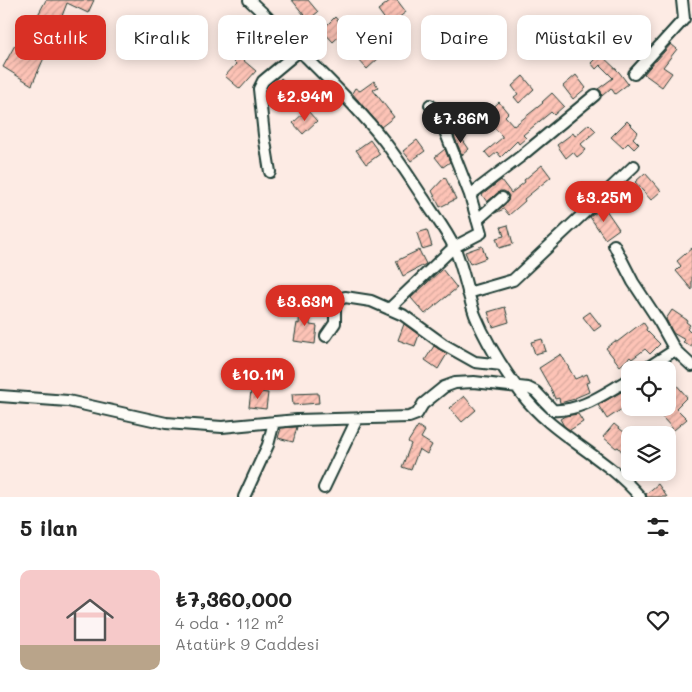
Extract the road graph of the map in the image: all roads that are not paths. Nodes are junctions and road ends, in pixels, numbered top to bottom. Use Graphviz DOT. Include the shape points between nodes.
graph roads {
  1 [pos="249,0"];
  2 [pos="682,0"];
  3 [pos="265,15"];
  4 [pos="288,60"];
  5 [pos="308,60"];
  6 [pos="634,74"];
  7 [pos="594,95"];
  8 [pos="430,105"];
  9 [pos="634,166"];
  10 [pos="270,172"];
  11 [pos="470,195"];
  12 [pos="502,198"];
  13 [pos="477,220"];
  14 [pos="614,245"];
  15 [pos="454,247"];
  16 [pos="468,293"];
  17 [pos="389,309"];
  18 [pos="326,336"];
  19 [pos="675,350"];
  20 [pos="658,361"];
  21 [pos="502,365"];
  22 [pos="692,365"];
  23 [pos="621,384"];
  24 [pos="516,387"];
  25 [pos="0,396"];
  26 [pos="357,419"];
  27 [pos="274,422"];
  28 [pos="324,488"];
  29 [pos="244,497"];
  30 [pos="640,497"];
  1 -- 3 [label="street"];
  2 -- 6 [label="street" via="684,18"];
  4 -- 10 [label="street" via="263,81 259,89"];
  5 -- 15 [label="street" via="381,136"];
  7 -- 11 [label="street"];
  8 -- 11 [label="street" via="443,126"];
  9 -- 16 [label="street" via="513,280"];
  11 -- 13 [label="street"];
  12 -- 13 [label="street"];
  13 -- 15 [label="street" via="481,233"];
  14 -- 19 [label="street"];
  15 -- 16 [label="street"];
  15 -- 17 [label="street"];
  16 -- 21 [label="street" via="480,328"];
  17 -- 18 [label="street" via="371,301 345,297 335,302 335,324"];
  17 -- 21 [label="street" via="475,362"];
  19 -- 20 [label="street"];
  19 -- 22 [label="street"];
  21 -- 24 [label="street"];
  23 -- 24 [label="street" via="585,404 562,411 553,410 536,392"];
  24 -- 26 [label="street" via="455,383 444,386 423,404 417,414 409,417"];
  24 -- 30 [label="street" via="552,425 612,468"];
  25 -- 27 [label="street" via="68,401 166,424 222,427"];
  26 -- 27 [label="street"];
  26 -- 28 [label="street"];
  27 -- 29 [label="street" via="268,444"];
}
